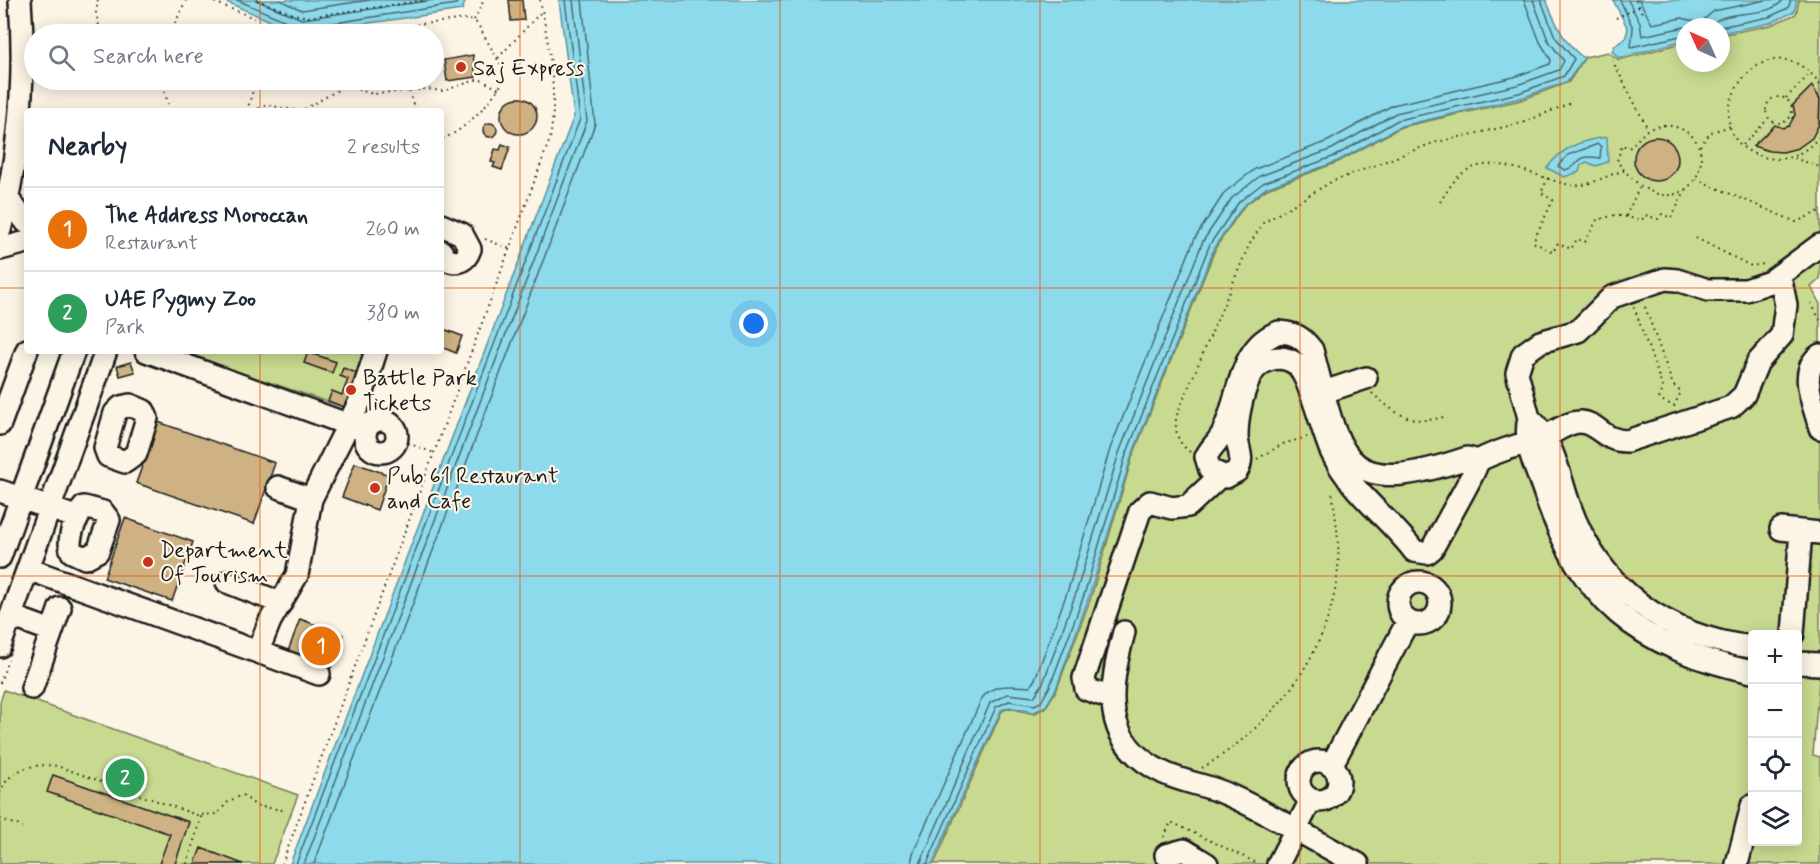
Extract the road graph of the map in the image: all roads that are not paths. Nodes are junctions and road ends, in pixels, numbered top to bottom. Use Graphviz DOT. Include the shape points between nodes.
graph roads {
  1 [pos="20,0"];
  2 [pos="8,199"];
  3 [pos="24,220"];
  4 [pos="444,226"];
  5 [pos="0,230"];
  6 [pos="24,243"];
  7 [pos="1820,246"];
  8 [pos="0,249"];
  9 [pos="444,256"];
  10 [pos="1776,269"];
  11 [pos="26,354"];
  12 [pos="73,354"];
  13 [pos="105,354"];
  14 [pos="154,354"];
  15 [pos="375,354"];
  16 [pos="1820,355"];
  17 [pos="1363,379"];
  18 [pos="1317,395"];
  19 [pos="88,400"];
  20 [pos="118,410"];
  21 [pos="0,424"];
  22 [pos="357,428"];
  23 [pos="1820,428"];
  24 [pos="76,435"];
  25 [pos="398,439"];
  26 [pos="1536,439"];
  27 [pos="105,444"];
  28 [pos="1478,461"];
  29 [pos="1221,471"];
  30 [pos="278,487"];
  31 [pos="0,490"];
  32 [pos="21,498"];
  33 [pos="311,499"];
  34 [pos="50,508"];
  35 [pos="78,518"];
  36 [pos="1801,531"];
  37 [pos="1423,550"];
  38 [pos="0,557"];
  39 [pos="28,569"];
  40 [pos="226,582"];
  41 [pos="1422,584"];
  42 [pos="281,603"];
  43 [pos="60,608"];
  44 [pos="11,616"];
  45 [pos="1408,621"];
  46 [pos="1793,630"];
  47 [pos="52,631"];
  48 [pos="1124,632"];
  49 [pos="0,646"];
  50 [pos="1748,647"];
  51 [pos="258,651"];
  52 [pos="1802,663"];
  53 [pos="1820,664"];
  54 [pos="1748,671"];
  55 [pos="319,674"];
  56 [pos="32,688"];
  57 [pos="1111,698"];
  58 [pos="1748,821"];
  59 [pos="1296,831"];
  60 [pos="1166,855"];
  61 [pos="1207,864"];
  62 [pos="1278,864"];
  63 [pos="1358,864"];
  64 [pos="1737,864"];
  1 -- 2 [label="street" via="22,110"];
  2 -- 3 [label="street"];
  2 -- 5 [label="street"];
  4 -- 9 [label="street" via="462,234 470,249 458,262"];
  6 -- 8 [label="street"];
  7 -- 10 [label="street"];
  10 -- 26 [label="street" via="1786,305 1782,335 1758,362 1744,395 1731,407 1627,441 1610,439 1583,422"];
  10 -- 26 [label="street" via="1758,286 1733,291 1708,290 1671,279 1633,288 1605,301 1578,331 1540,342 1523,354 1517,373"];
  11 -- 21 [label="street"];
  12 -- 32 [label="street"];
  13 -- 19 [label="street"];
  14 -- 22 [label="street"];
  15 -- 22 [label="street" via="360,401"];
  16 -- 23 [label="street" via="1812,361 1808,378"];
  17 -- 18 [label="street"];
  18 -- 28 [label="street" via="1342,449 1362,470 1392,476 1467,458"];
  18 -- 29 [label="street" via="1293,362 1276,358 1260,364 1250,378 1240,408 1237,434 1242,459"];
  18 -- 29 [label="street" via="1312,350 1304,339 1292,333 1266,336 1250,357 1221,435 1209,450"];
  18 -- 37 [label="street" via="1324,435 1352,484"];
  19 -- 20 [label="street"];
  19 -- 24 [label="street"];
  20 -- 27 [label="street"];
  20 -- 27 [label="street" via="130,405 146,414 136,454 129,461 120,461 108,456"];
  22 -- 25 [label="street" via="377,452 392,449"];
  22 -- 33 [label="street"];
  24 -- 27 [label="street"];
  24 -- 34 [label="street"];
  26 -- 28 [label="street"];
  26 -- 50 [label="street" via="1586,542 1621,588 1651,612 1694,635"];
  26 -- 54 [label="street" via="1553,520 1565,546 1597,593 1640,631 1665,645"];
  28 -- 37 [label="street" via="1478,469"];
  29 -- 57 [label="street" via="1188,506 1172,508 1150,502 1140,511 1083,678 1086,689"];
  30 -- 33 [label="street"];
  31 -- 32 [label="street"];
  32 -- 34 [label="street"];
  32 -- 38 [label="street"];
  33 -- 42 [label="street" via="300,563"];
  34 -- 35 [label="street"];
  34 -- 39 [label="street"];
  36 -- 46 [label="street"];
  37 -- 41 [label="street"];
  39 -- 44 [label="street"];
  39 -- 51 [label="street"];
  40 -- 42 [label="street"];
  41 -- 45 [label="street" via="1400,593 1402,616"];
  41 -- 45 [label="street" via="1440,602 1433,618 1426,623"];
  42 -- 51 [label="street"];
  43 -- 47 [label="street"];
  44 -- 47 [label="street"];
  44 -- 49 [label="street"];
  45 -- 59 [label="street" via="1331,766 1338,776 1334,794 1324,800 1311,800"];
  47 -- 56 [label="street"];
  48 -- 57 [label="street"];
  51 -- 55 [label="street"];
  52 -- 53 [label="street"];
  57 -- 59 [label="street" via="1125,740 1149,764 1179,780 1229,795"];
  58 -- 64 [label="street"];
  59 -- 62 [label="street"];
  59 -- 63 [label="street"];
  60 -- 61 [label="street" via="1184,850"];
}
